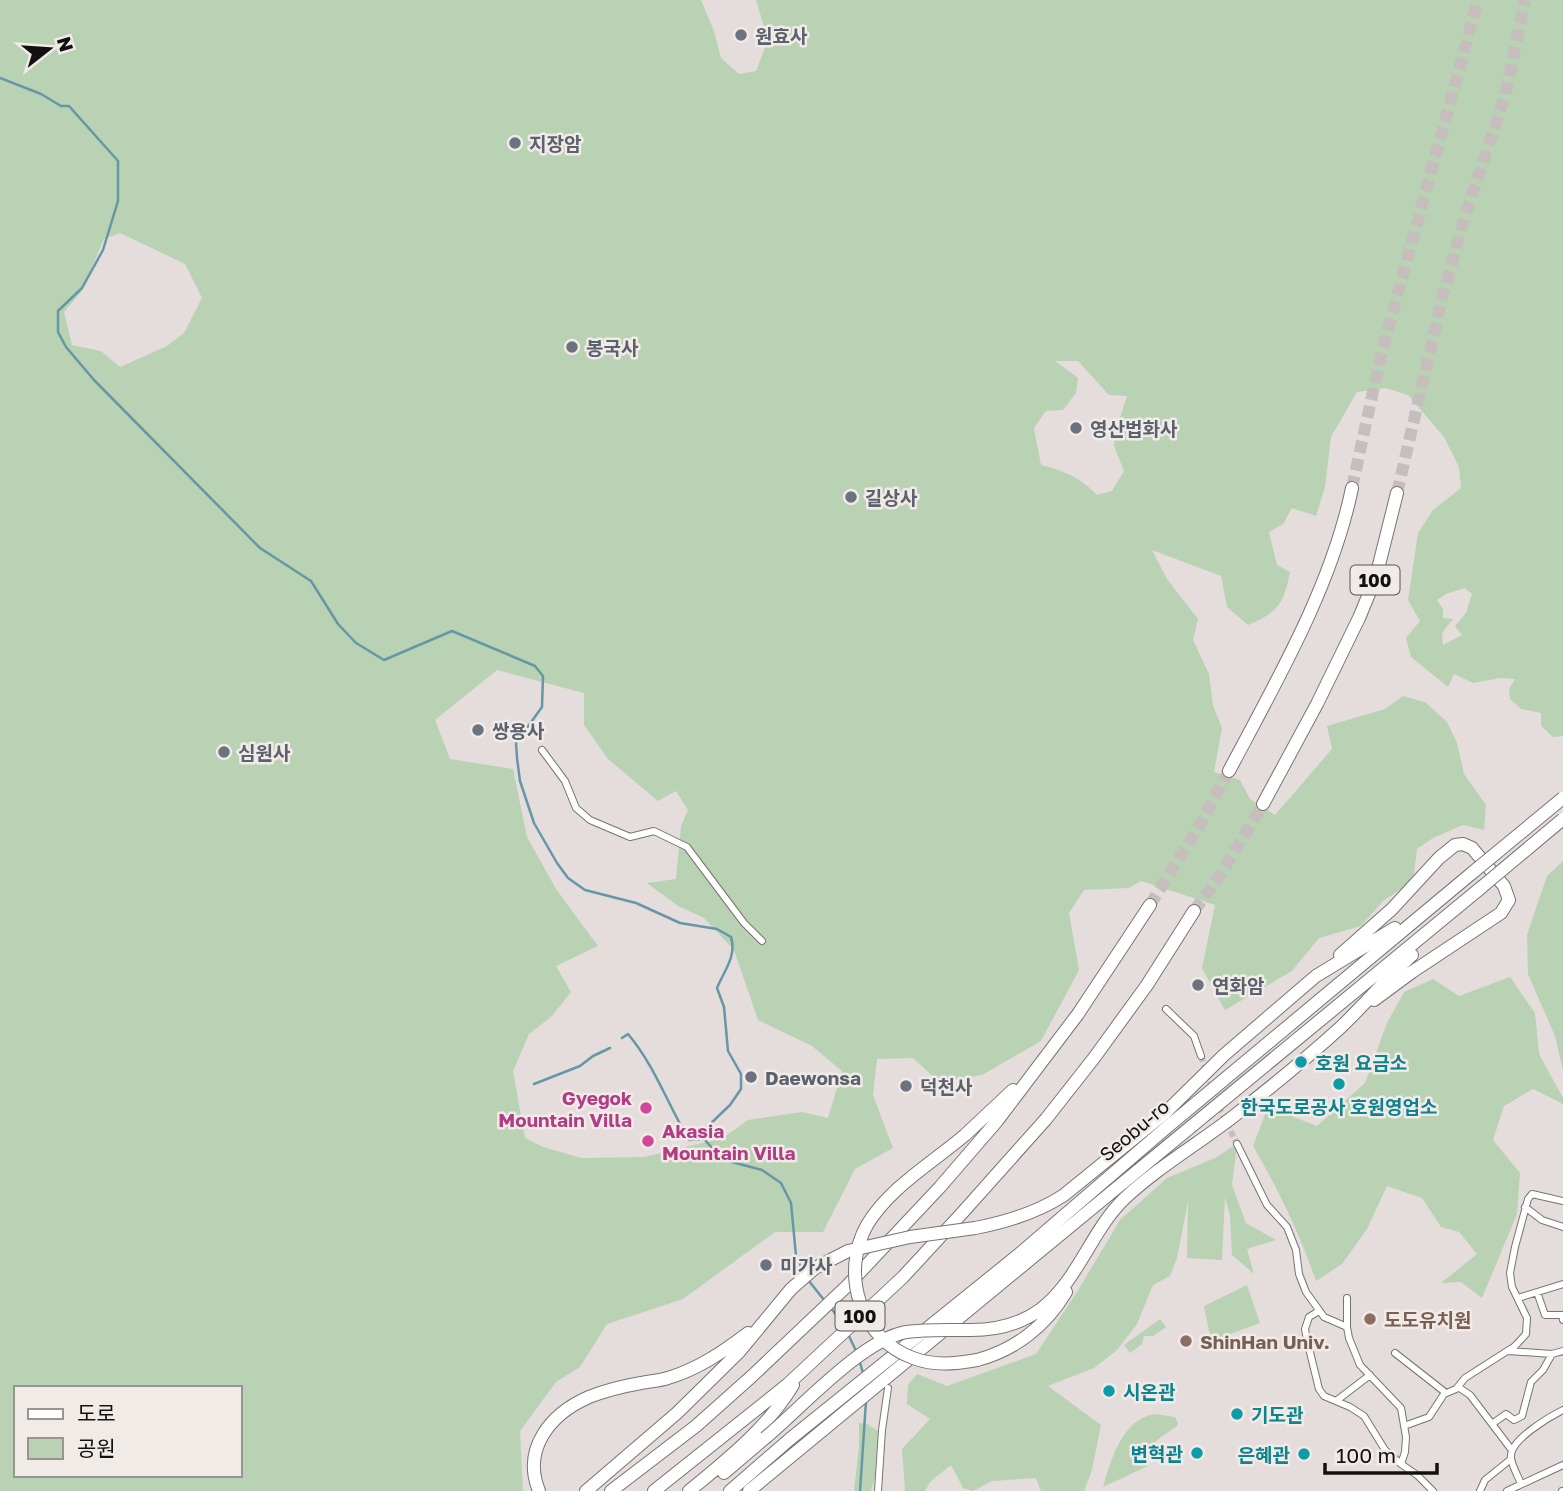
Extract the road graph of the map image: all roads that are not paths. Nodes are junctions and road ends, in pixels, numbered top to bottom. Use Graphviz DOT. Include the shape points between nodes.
graph roads {
  1 [pos="1352,488"];
  2 [pos="1397,493"];
  3 [pos="542,750"];
  4 [pos="1229,771"];
  5 [pos="1563,798"];
  6 [pos="1263,804"];
  7 [pos="1563,819"];
  8 [pos="1150,905"];
  9 [pos="1431,906"];
  10 [pos="1194,911"];
  11 [pos="1434,925"];
  12 [pos="762,941"];
  13 [pos="1317,976"];
  14 [pos="1166,1009"];
  15 [pos="1341,1026"];
  16 [pos="1201,1056"];
  17 [pos="1037,1069"];
  18 [pos="1237,1144"];
  19 [pos="1563,1201"];
  20 [pos="1525,1207"];
  21 [pos="1563,1227"];
  22 [pos="1091,1243"];
  23 [pos="1563,1284"];
  24 [pos="1537,1292"];
  25 [pos="1347,1298"];
  26 [pos="1518,1298"];
  27 [pos="1319,1311"];
  28 [pos="1563,1320"];
  29 [pos="1348,1327"];
  30 [pos="744,1341"];
  31 [pos="1508,1351"];
  32 [pos="1563,1351"];
  33 [pos="1395,1353"];
  34 [pos="1552,1354"];
  35 [pos="803,1369"];
  36 [pos="1370,1375"];
  37 [pos="1458,1387"];
  38 [pos="888,1388"];
  39 [pos="1446,1393"];
  40 [pos="1336,1401"];
  41 [pos="1563,1410"];
  42 [pos="1492,1424"];
  43 [pos="1404,1426"];
  44 [pos="794,1445"];
  45 [pos="1511,1449"];
  46 [pos="1510,1459"];
  47 [pos="1401,1464"];
  48 [pos="1563,1465"];
  49 [pos="1521,1484"];
  50 [pos="539,1491"];
  51 [pos="586,1491"];
  52 [pos="611,1491"];
  53 [pos="654,1491"];
  54 [pos="689,1491"];
  55 [pos="702,1491"];
  56 [pos="730,1491"];
  57 [pos="749,1491"];
  58 [pos="878,1491"];
  59 [pos="1433,1491"];
  60 [pos="1480,1491"];
  61 [pos="1507,1491"];
  1 -- 4 [label="highway, 100" via="1336,550"];
  2 -- 6 [label="highway, 100" via="1376,577"];
  3 -- 12 [label="street" via="565,782 576,808 590,820 630,837 654,831 687,847"];
  5 -- 9 [label="highway, Seobu-ro, bridge"];
  7 -- 11 [label="highway, Seobu-ro, bridge"];
  8 -- 17 [label="highway, 100"];
  9 -- 13 [label="highway"];
  9 -- 44 [label="highway, Seobu-ro" via="915,1337"];
  10 -- 35 [label="highway, 100, bridge" via="1094,1058 995,1178 903,1277"];
  11 -- 15 [label="highway" via="1414,953"];
  11 -- 44 [label="highway, Seobu-ro" via="924,1348"];
  13 -- 15 [label="highway" via="1455,845 1472,848 1507,891 1509,900 1501,913 1412,971"];
  13 -- 30 [label="highway, bridge" via="1224,1055 1166,1112 1053,1203 975,1228 848,1251 815,1268"];
  14 -- 16 [label="street" via="1194,1036"];
  15 -- 22 [label="highway" via="1233,1117 1125,1198"];
  17 -- 22 [label="highway, bridge" via="876,1212 860,1241 855,1275 859,1301 880,1337 895,1349 930,1363 976,1360 1011,1346 1046,1320"];
  17 -- 52 [label="highway, 100, bridge" via="997,1121 847,1286 696,1426"];
  18 -- 27 [label="street" via="1267,1205 1286,1227 1306,1292"];
  19 -- 20 [label="street" via="1532,1194"];
  20 -- 21 [label="street" via="1542,1220"];
  20 -- 26 [label="street" via="1510,1273"];
  22 -- 55 [label="highway, bridge" via="1060,1289 1039,1310 1012,1324 904,1333 875,1343"];
  23 -- 24 [label="street"];
  24 -- 26 [label="street"];
  24 -- 28 [label="street" via="1545,1315 1562,1315"];
  25 -- 29 [label="street"];
  26 -- 31 [label="street" via="1528,1326"];
  27 -- 29 [label="street"];
  27 -- 40 [label="street" via="1306,1322 1307,1340 1320,1389"];
  29 -- 36 [label="street" via="1356,1357"];
  30 -- 50 [label="highway" via="667,1379 588,1398 555,1418 541,1435 533,1457"];
  30 -- 51 [label="highway" via="677,1413"];
  31 -- 34 [label="street"];
  31 -- 37 [label="street"];
  32 -- 34 [label="street"];
  33 -- 39 [label="street"];
  34 -- 42 [label="street" via="1531,1382 1522,1416 1514,1420 1506,1414"];
  35 -- 53 [label="highway, 100"];
  35 -- 54 [label="highway" via="780,1407"];
  36 -- 40 [label="street"];
  36 -- 43 [label="street" via="1401,1408"];
  37 -- 39 [label="street"];
  37 -- 42 [label="street"];
  38 -- 58 [label="street"];
  39 -- 43 [label="street" via="1429,1417"];
  40 -- 47 [label="street" via="1364,1416 1385,1450"];
  41 -- 45 [label="street"];
  42 -- 45 [label="street"];
  43 -- 47 [label="street"];
  44 -- 56 [label="highway, Seobu-ro"];
  44 -- 57 [label="highway, Seobu-ro"];
  45 -- 46 [label="street"];
  46 -- 49 [label="street"];
  46 -- 60 [label="street" via="1485,1480"];
  47 -- 59 [label="street"];
  48 -- 49 [label="street"];
  49 -- 61 [label="street"];
}
